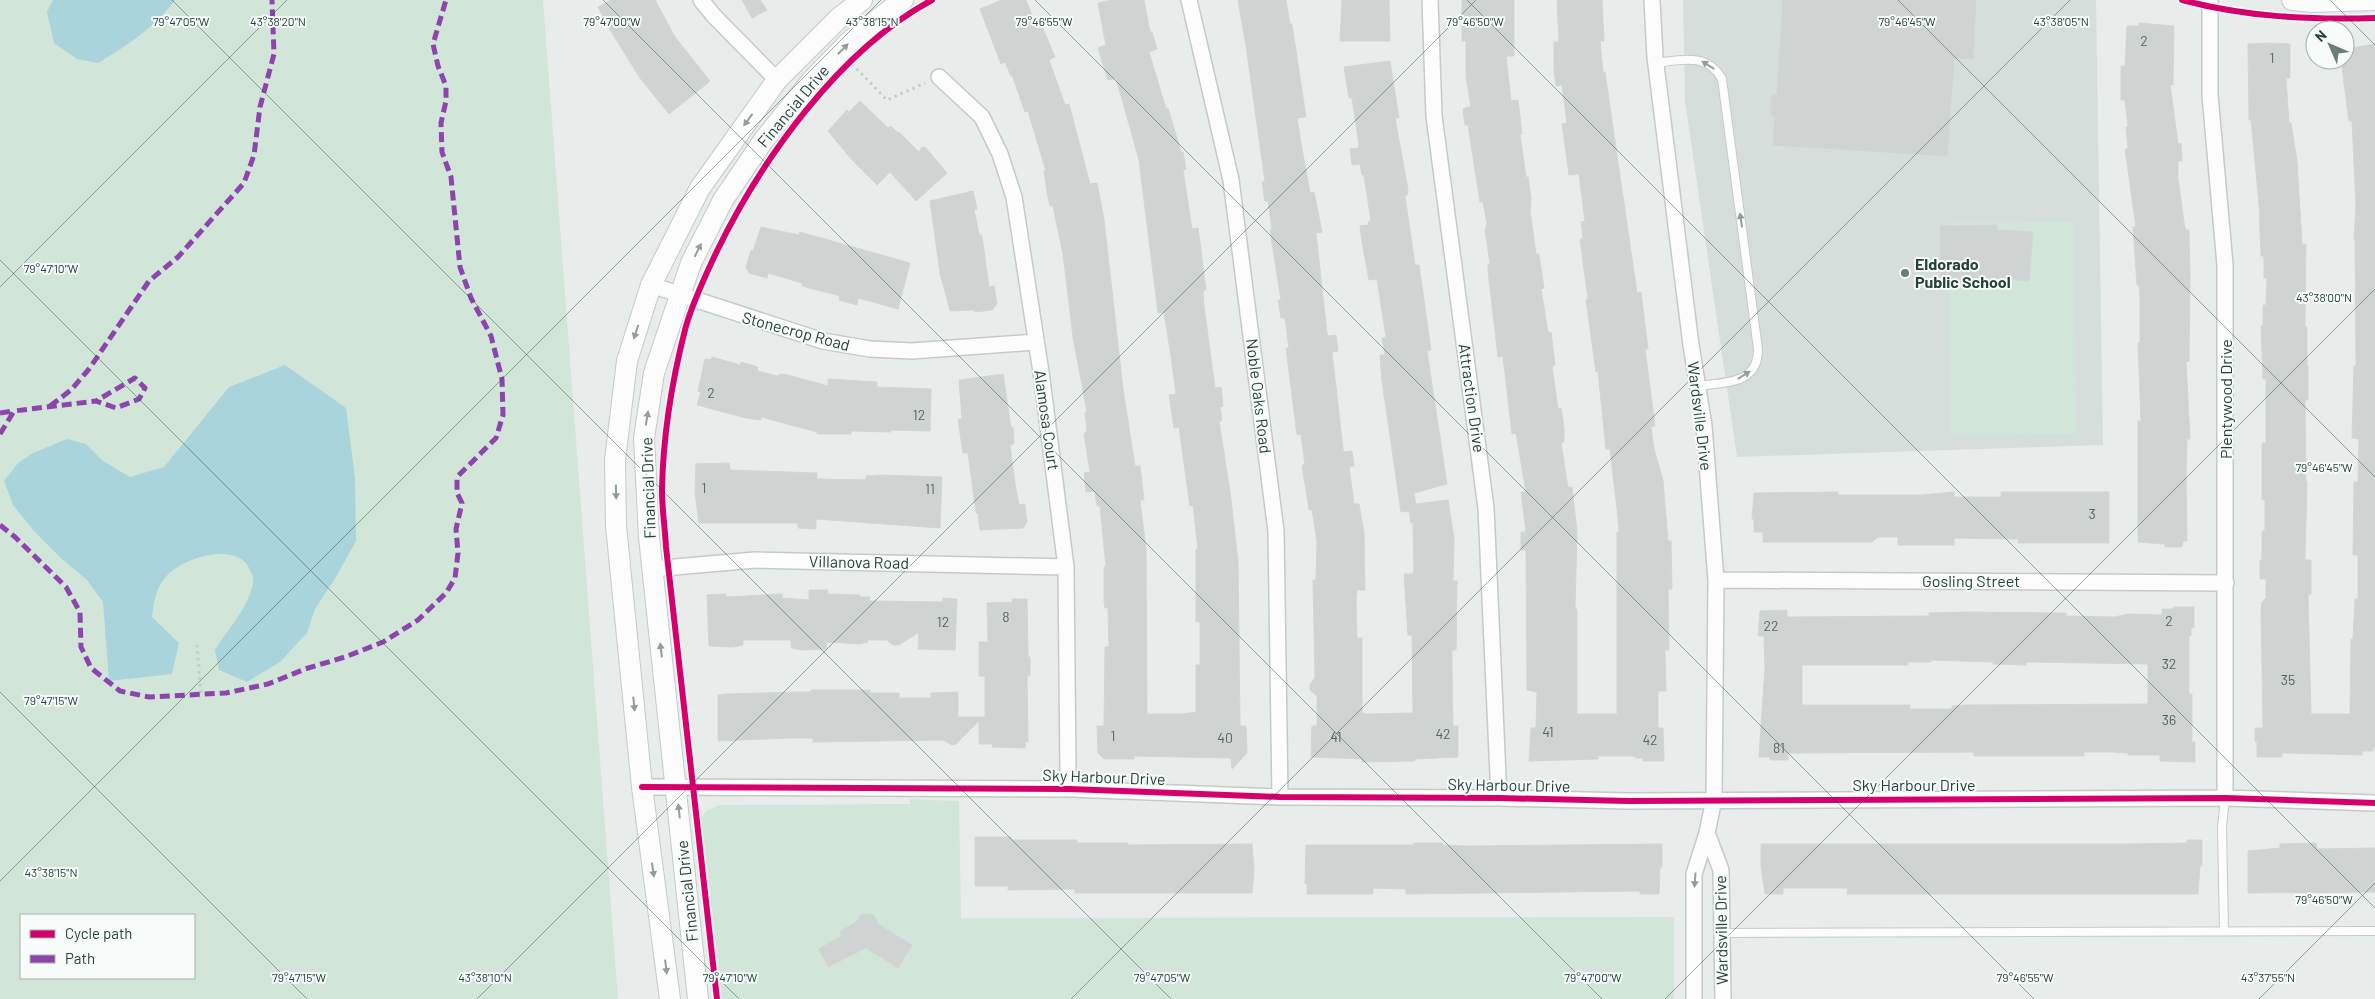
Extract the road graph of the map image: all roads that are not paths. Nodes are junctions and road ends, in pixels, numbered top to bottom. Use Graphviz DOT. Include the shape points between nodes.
graph roads {
  1 [pos="701,0"];
  2 [pos="862,0"];
  3 [pos="903,0"];
  4 [pos="1189,0"];
  5 [pos="1430,0"];
  6 [pos="1652,0"];
  7 [pos="2210,0"];
  8 [pos="2292,0"];
  9 [pos="2374,0"];
  10 [pos="1655,63"];
  11 [pos="939,77"];
  12 [pos="777,80"];
  13 [pos="651,286"];
  14 [pos="680,296"];
  15 [pos="1036,342"];
  16 [pos="1698,386"];
  17 [pos="1066,567"];
  18 [pos="652,569"];
  19 [pos="1716,580"];
  20 [pos="2226,584"];
  21 [pos="642,787"];
  22 [pos="677,788"];
  23 [pos="1070,789"];
  24 [pos="1280,797"];
  25 [pos="1499,798"];
  26 [pos="2226,798"];
  27 [pos="1714,799"];
  28 [pos="2375,803"];
  29 [pos="1707,833"];
  30 [pos="2224,931"];
  31 [pos="2375,931"];
  32 [pos="1722,933"];
  33 [pos="670,999"];
  34 [pos="698,999"];
  35 [pos="1694,999"];
  36 [pos="1723,999"];
  1 -- 12 [label="street"];
  2 -- 12 [label="street, Financial Drive" via="839,18"];
  14 -- 3 [label="street, Financial Drive, one-way" via="691,263 722,200 763,141 812,80 840,52"];
  4 -- 24 [label="street, Noble Oaks Road" via="1231,180 1276,531"];
  5 -- 25 [label="street, Attraction Drive" via="1434,116 1486,508"];
  6 -- 10 [label="street, Wardsville Drive"];
  7 -- 20 [label="street, Plentywood Drive" via="2210,95 2225,265"];
  8 -- 9 [label="street"];
  10 -- 16 [label="street, Wardsville Drive"];
  16 -- 10 [label="lane, one-way" via="1740,379 1748,375 1758,358 1747,265 1722,79 1718,71 1703,60"];
  11 -- 15 [label="street, Alamosa Court" via="982,117 1000,154 1014,197"];
  12 -- 13 [label="street, Financial Drive, one-way" via="700,188"];
  13 -- 14 [label="street, Stonecrop Road"];
  13 -- 21 [label="street, Financial Drive, one-way" via="626,361 615,460 616,526"];
  14 -- 15 [label="street, Stonecrop Road" via="823,341 870,349 912,351"];
  18 -- 14 [label="street, Financial Drive, one-way" via="644,438 654,373"];
  15 -- 17 [label="street, Alamosa Court"];
  16 -- 19 [label="street, Wardsville Drive"];
  17 -- 18 [label="street, Villanova Road" via="755,560"];
  17 -- 23 [label="street, Alamosa Court"];
  22 -- 18 [label="street, Financial Drive, one-way"];
  19 -- 20 [label="street, Gosling Street"];
  19 -- 27 [label="street, Wardsville Drive"];
  20 -- 26 [label="street, Plentywood Drive"];
  21 -- 22 [label="street, Sky Harbour Drive"];
  21 -- 33 [label="street, Financial Drive, one-way"];
  22 -- 23 [label="street, Sky Harbour Drive"];
  34 -- 22 [label="street, Financial Drive, one-way"];
  23 -- 24 [label="street, Sky Harbour Drive"];
  24 -- 25 [label="street, Sky Harbour Drive"];
  25 -- 27 [label="street, Sky Harbour Drive"];
  26 -- 27 [label="street, Sky Harbour Drive"];
  26 -- 28 [label="street, Sky Harbour Drive"];
  26 -- 30 [label="lane" via="2222,827"];
  27 -- 29 [label="street, Wardsville Drive"];
  29 -- 32 [label="street, Wardsville Drive" via="1721,870"];
  29 -- 35 [label="street, Wardsville Drive, one-way" via="1694,874"];
  30 -- 31 [label="lane"];
  30 -- 32 [label="lane"];
  32 -- 36 [label="street, Wardsville Drive"];
}
